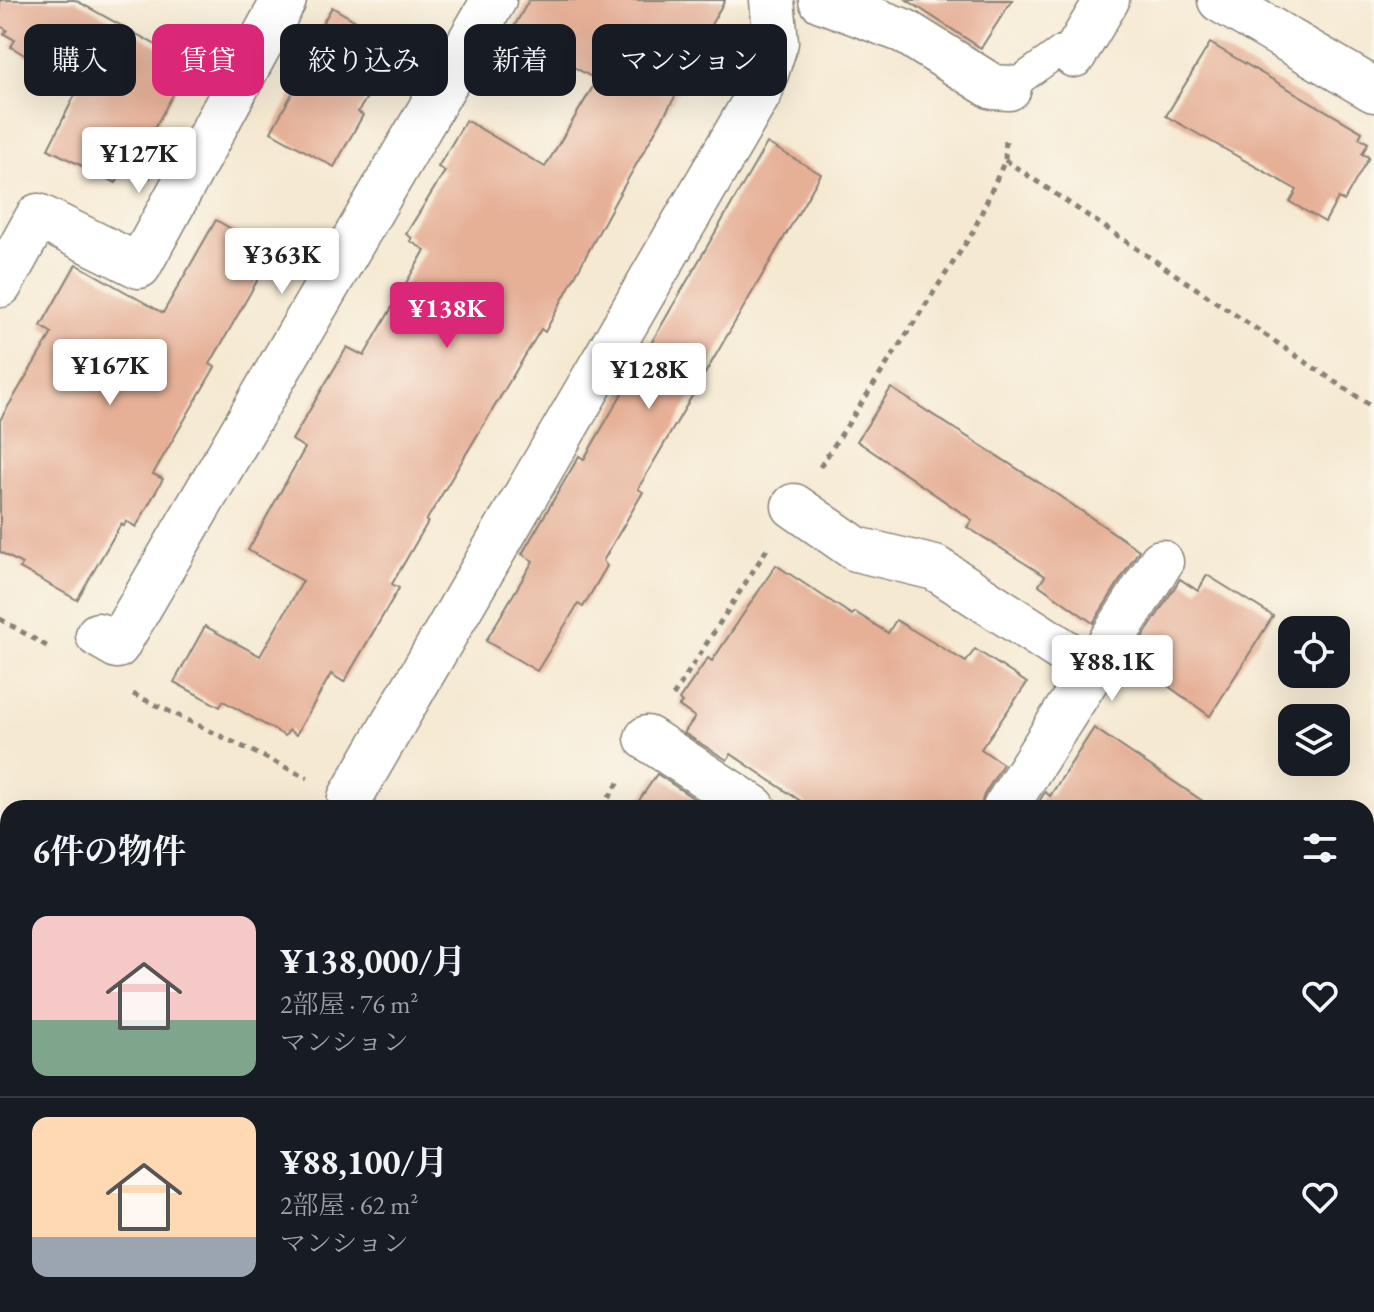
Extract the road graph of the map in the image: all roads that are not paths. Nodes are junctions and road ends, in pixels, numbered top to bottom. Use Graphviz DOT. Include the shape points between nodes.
graph roads {
  1 [pos="284,0"];
  2 [pos="494,0"];
  3 [pos="772,0"];
  4 [pos="821,0"];
  5 [pos="1107,0"];
  6 [pos="1220,0"];
  7 [pos="1074,55"];
  8 [pos="1009,88"];
  9 [pos="1374,90"];
  10 [pos="0,285"];
  11 [pos="794,506"];
  12 [pos="1161,562"];
  13 [pos="104,653"];
  14 [pos="1093,670"];
  15 [pos="647,738"];
  16 [pos="350,798"];
  17 [pos="742,800"];
  18 [pos="1010,800"];
  1 -- 10 [label="street" via="139,266 38,216"];
  2 -- 13 [label="street"];
  3 -- 16 [label="street" via="776,42 760,92"];
  4 -- 8 [label="street" via="904,31 993,87"];
  5 -- 7 [label="street"];
  6 -- 9 [label="street"];
  7 -- 8 [label="lane" via="1062,50"];
  11 -- 14 [label="street" via="856,549 935,568"];
  12 -- 14 [label="street"];
  14 -- 18 [label="street"];
  15 -- 17 [label="street"];
}
